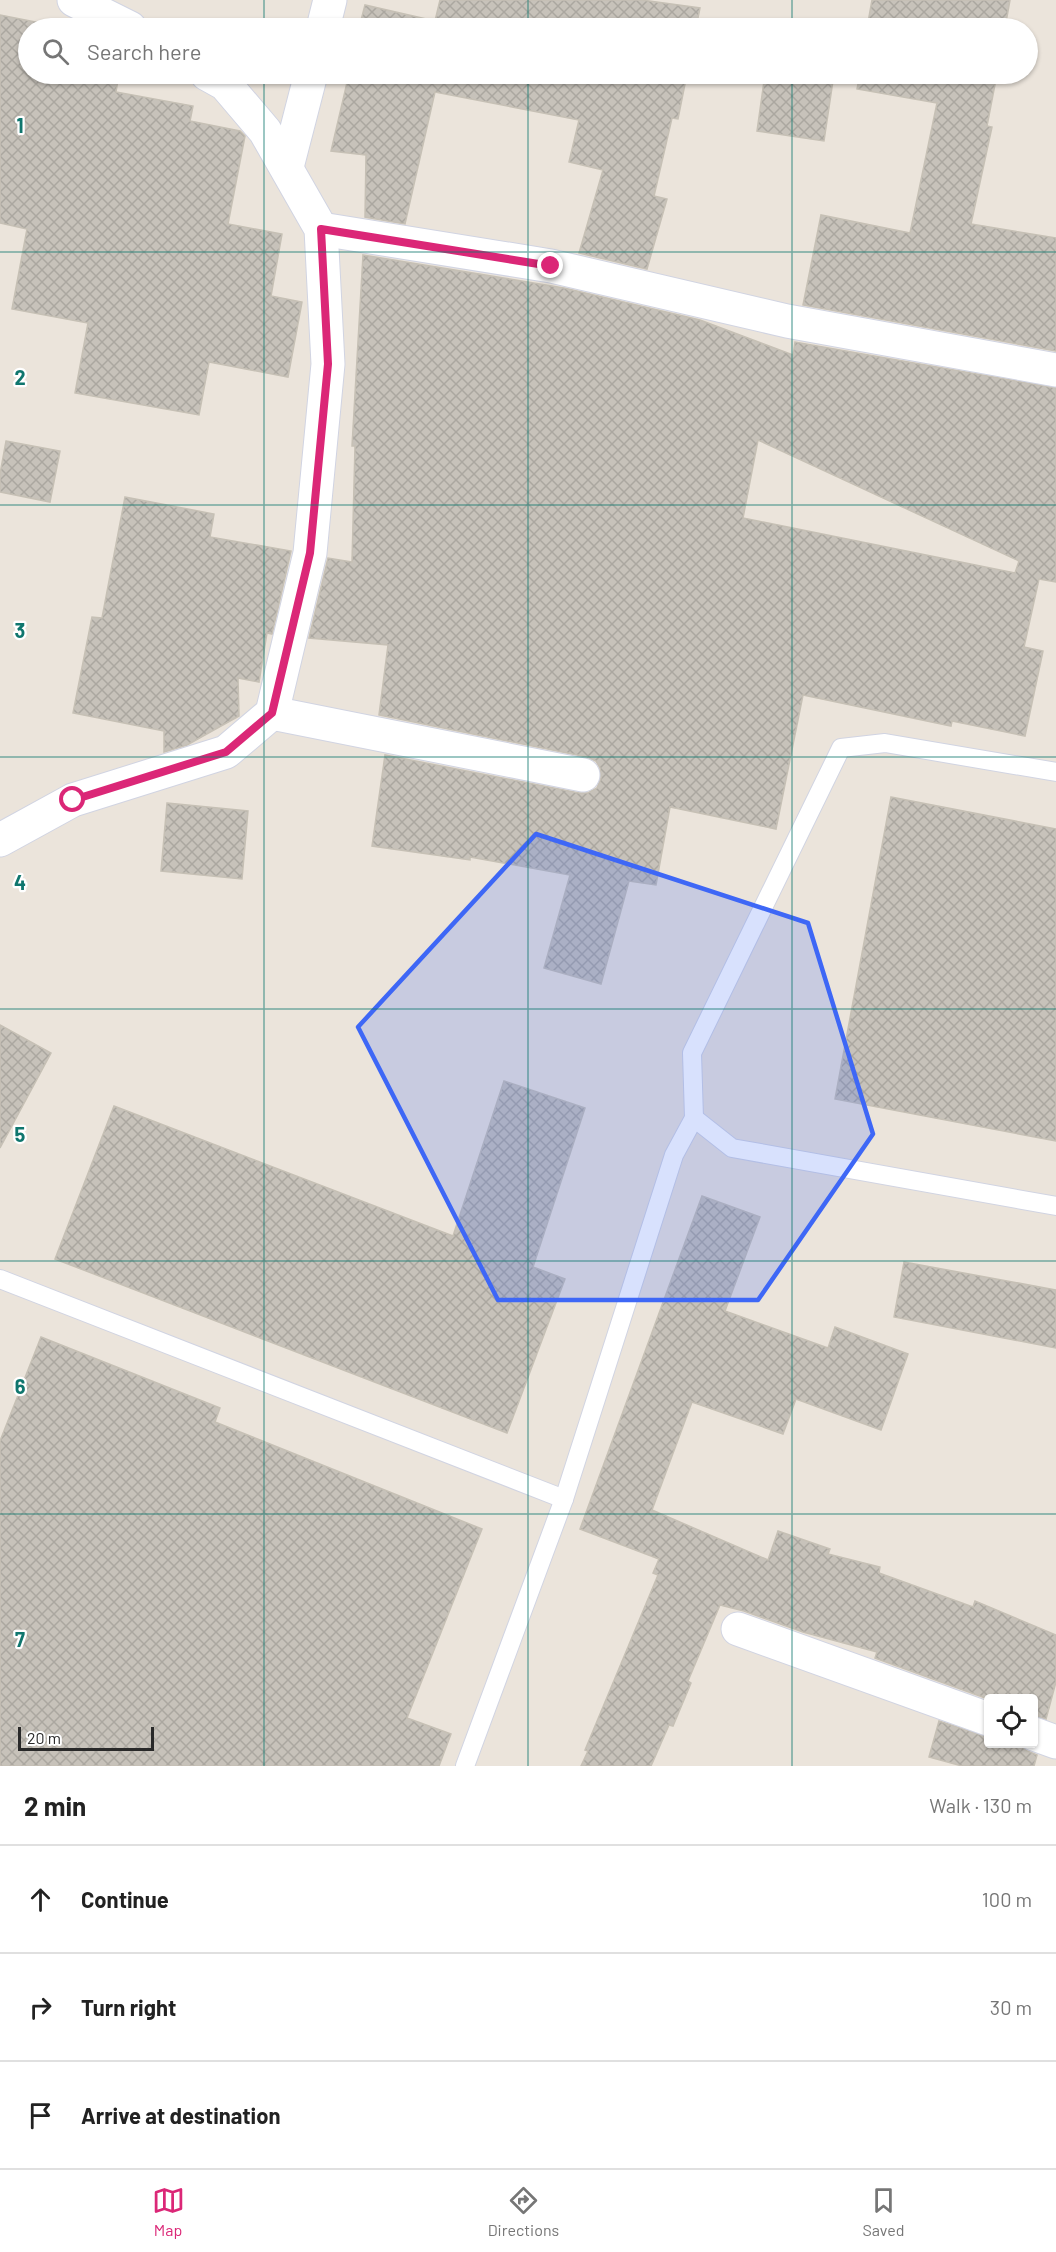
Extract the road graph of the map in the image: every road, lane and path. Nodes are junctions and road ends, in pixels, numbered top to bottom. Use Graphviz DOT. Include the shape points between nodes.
graph roads {
  1 [pos="74,0"];
  2 [pos="330,0"];
  3 [pos="110,18"];
  4 [pos="326,18"];
  5 [pos="225,84"];
  6 [pos="308,84"];
  7 [pos="286,167"];
  8 [pos="321,229"];
  9 [pos="1056,370"];
  10 [pos="272,713"];
  11 [pos="1056,772"];
  12 [pos="583,775"];
  13 [pos="0,840"];
  14 [pos="694,1118"];
  15 [pos="1056,1206"];
  16 [pos="0,1279"];
  17 [pos="564,1499"];
  18 [pos="738,1629"];
  19 [pos="984,1718"];
  20 [pos="1038,1735"];
  21 [pos="1056,1742"];
  22 [pos="465,1766"];
  1 -- 3 [label="street"];
  2 -- 4 [label="street"];
  5 -- 7 [label="street" via="264,131"];
  6 -- 7 [label="street"];
  7 -- 8 [label="street"];
  8 -- 9 [label="street" via="551,266 787,321"];
  8 -- 10 [label="street" via="328,364 310,553"];
  10 -- 12 [label="street"];
  10 -- 13 [label="street" via="226,752 73,800"];
  11 -- 14 [label="lane" via="885,743 841,748 692,1053"];
  14 -- 15 [label="lane" via="732,1148"];
  14 -- 17 [label="lane" via="674,1155"];
  16 -- 17 [label="lane"];
  17 -- 22 [label="lane"];
  18 -- 19 [label="street"];
  20 -- 21 [label="street"];
}
